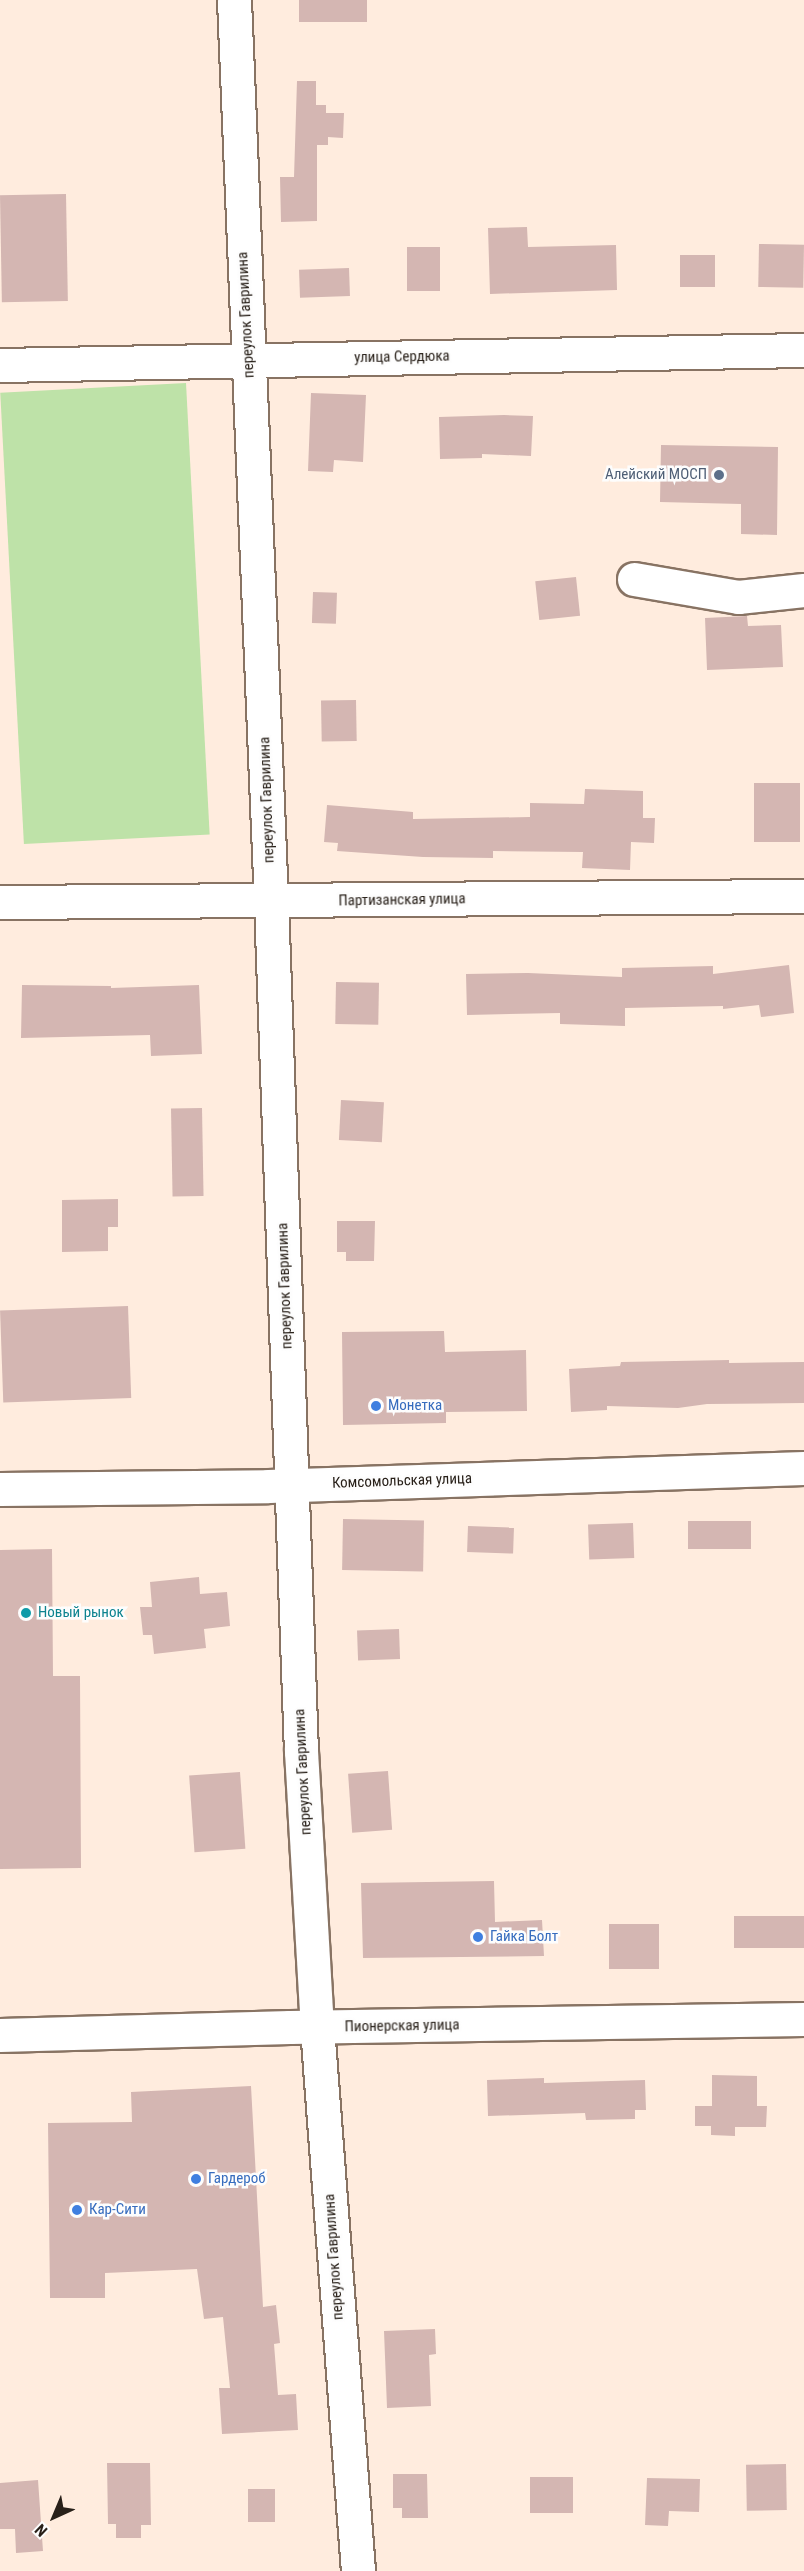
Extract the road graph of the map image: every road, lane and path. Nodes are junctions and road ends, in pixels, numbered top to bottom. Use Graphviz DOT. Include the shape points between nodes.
graph roads {
  1 [pos="234,0"];
  2 [pos="804,350"];
  3 [pos="248,359"];
  4 [pos="0,365"];
  5 [pos="634,579"];
  6 [pos="804,590"];
  7 [pos="804,896"];
  8 [pos="0,902"];
  9 [pos="271,902"];
  10 [pos="804,1468"];
  11 [pos="293,1484"];
  12 [pos="0,1489"];
  13 [pos="804,2019"];
  14 [pos="317,2027"];
  15 [pos="0,2035"];
  16 [pos="358,2571"];
  1 -- 3 [label="street, переулок Гаврилина"];
  2 -- 3 [label="street, улица Сердюка"];
  3 -- 4 [label="street, улица Сердюка"];
  3 -- 9 [label="street, переулок Гаврилина"];
  5 -- 6 [label="street" via="738,597"];
  7 -- 9 [label="street, Партизанская улица"];
  8 -- 9 [label="street, Партизанская улица"];
  9 -- 11 [label="street, переулок Гаврилина"];
  10 -- 11 [label="street, Комсомольская улица"];
  11 -- 12 [label="street, Комсомольская улица"];
  11 -- 14 [label="street, переулок Гаврилина" via="301,1751"];
  13 -- 14 [label="street, Пионерская улица"];
  14 -- 15 [label="street, Пионерская улица"];
  14 -- 16 [label="street, переулок Гаврилина"];
}
